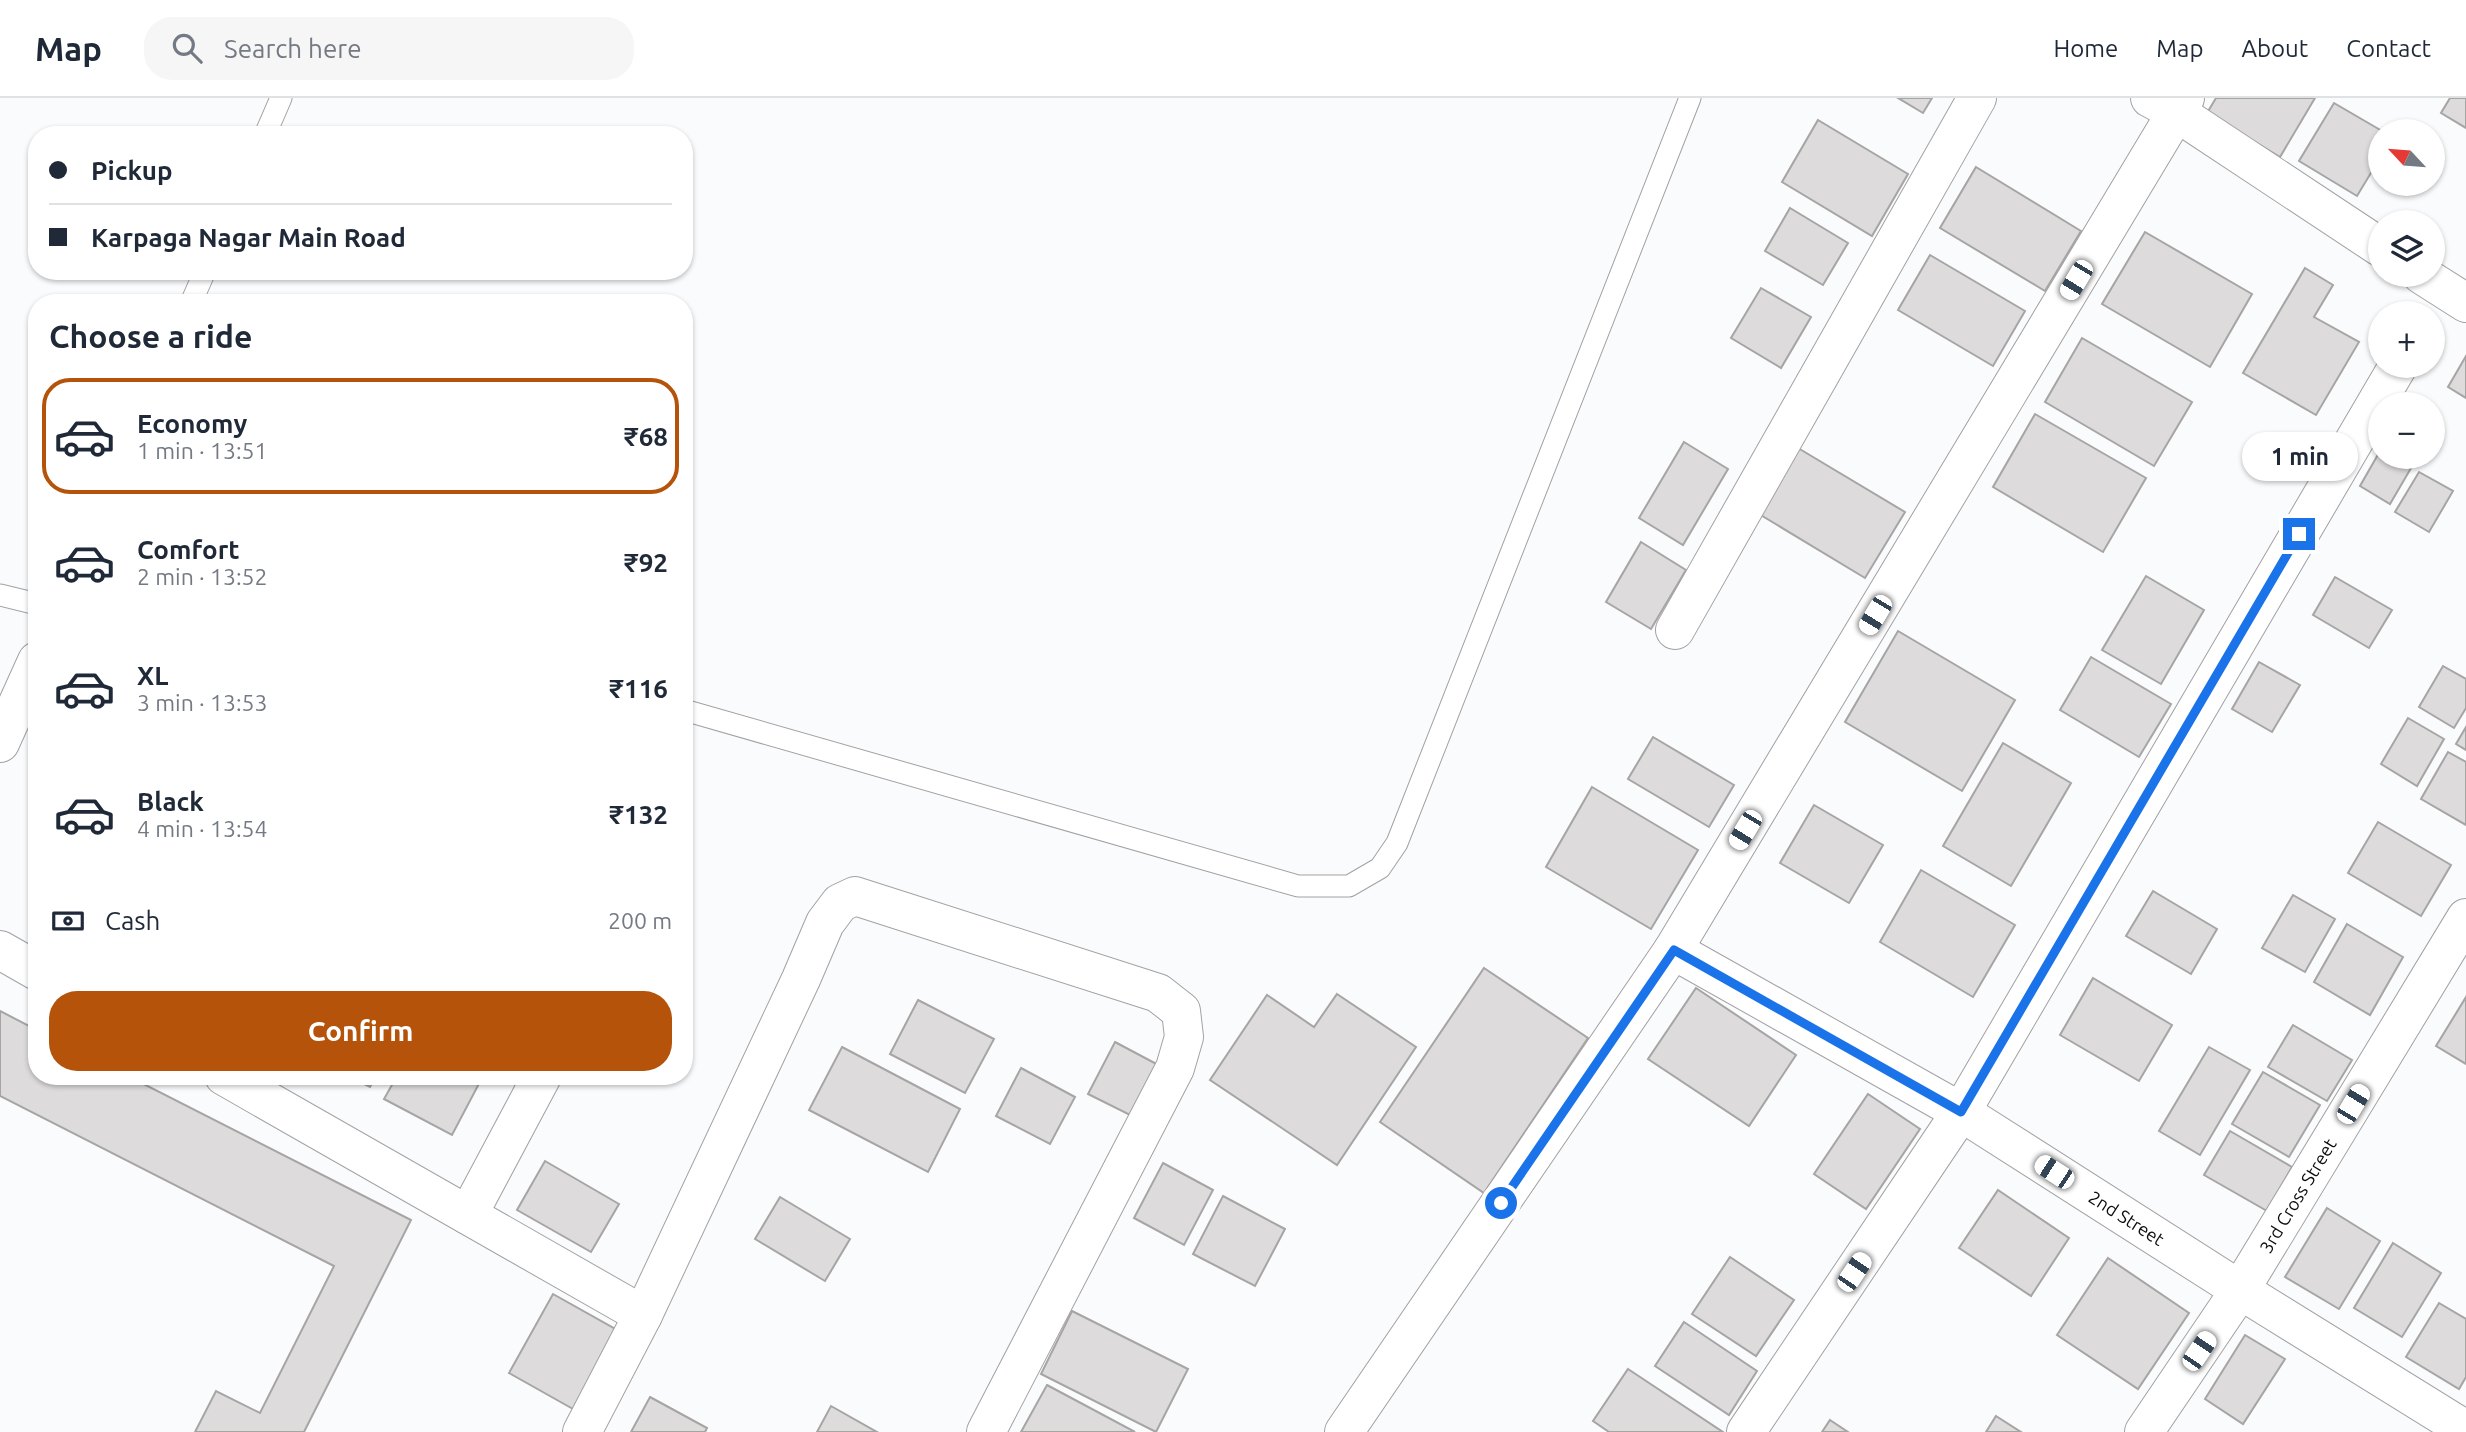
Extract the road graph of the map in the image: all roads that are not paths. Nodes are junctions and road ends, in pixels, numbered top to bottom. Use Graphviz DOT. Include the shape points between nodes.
graph roads {
  1 [pos="280,98"];
  2 [pos="1690,98"];
  3 [pos="1977,98"];
  4 [pos="2171,103"];
  5 [pos="269,126"];
  6 [pos="2368,239"];
  7 [pos="2391,378"];
  8 [pos="0,595"];
  9 [pos="28,602"];
  10 [pos="1675,630"];
  11 [pos="28,681"];
  12 [pos="693,713"];
  13 [pos="0,743"];
  14 [pos="2466,918"];
  15 [pos="0,950"];
  16 [pos="1674,950"];
  17 [pos="28,966"];
  18 [pos="239,1085"];
  19 [pos="537,1085"];
  20 [pos="1961,1112"];
  21 [pos="468,1215"];
  22 [pos="2240,1290"];
  23 [pos="642,1315"];
  24 [pos="2466,1430"];
  25 [pos="582,1432"];
  26 [pos="986,1432"];
  27 [pos="1344,1432"];
  28 [pos="1746,1432"];
  29 [pos="2144,1432"];
  1 -- 5 [label="lane"];
  2 -- 12 [label="lane" via="1397,843 1380,868 1349,886 1298,886"];
  3 -- 10 [label="street"];
  4 -- 6 [label="street"];
  4 -- 16 [label="street"];
  7 -- 20 [label="street"];
  8 -- 9 [label="lane"];
  11 -- 13 [label="street"];
  14 -- 22 [label="street, 3rd Cross Street"];
  15 -- 17 [label="street"];
  16 -- 20 [label="street, 2nd Street"];
  16 -- 27 [label="street"];
  18 -- 21 [label="street"];
  19 -- 21 [label="street"];
  20 -- 22 [label="street, 2nd Street"];
  20 -- 28 [label="street"];
  21 -- 23 [label="street"];
  22 -- 24 [label="street, 2nd Street"];
  22 -- 29 [label="street, 3rd Cross Street"];
  23 -- 25 [label="street"];
  23 -- 26 [label="street" via="821,931 840,903 855,896 1158,993 1181,1011 1184,1037 1175,1068"];
}
